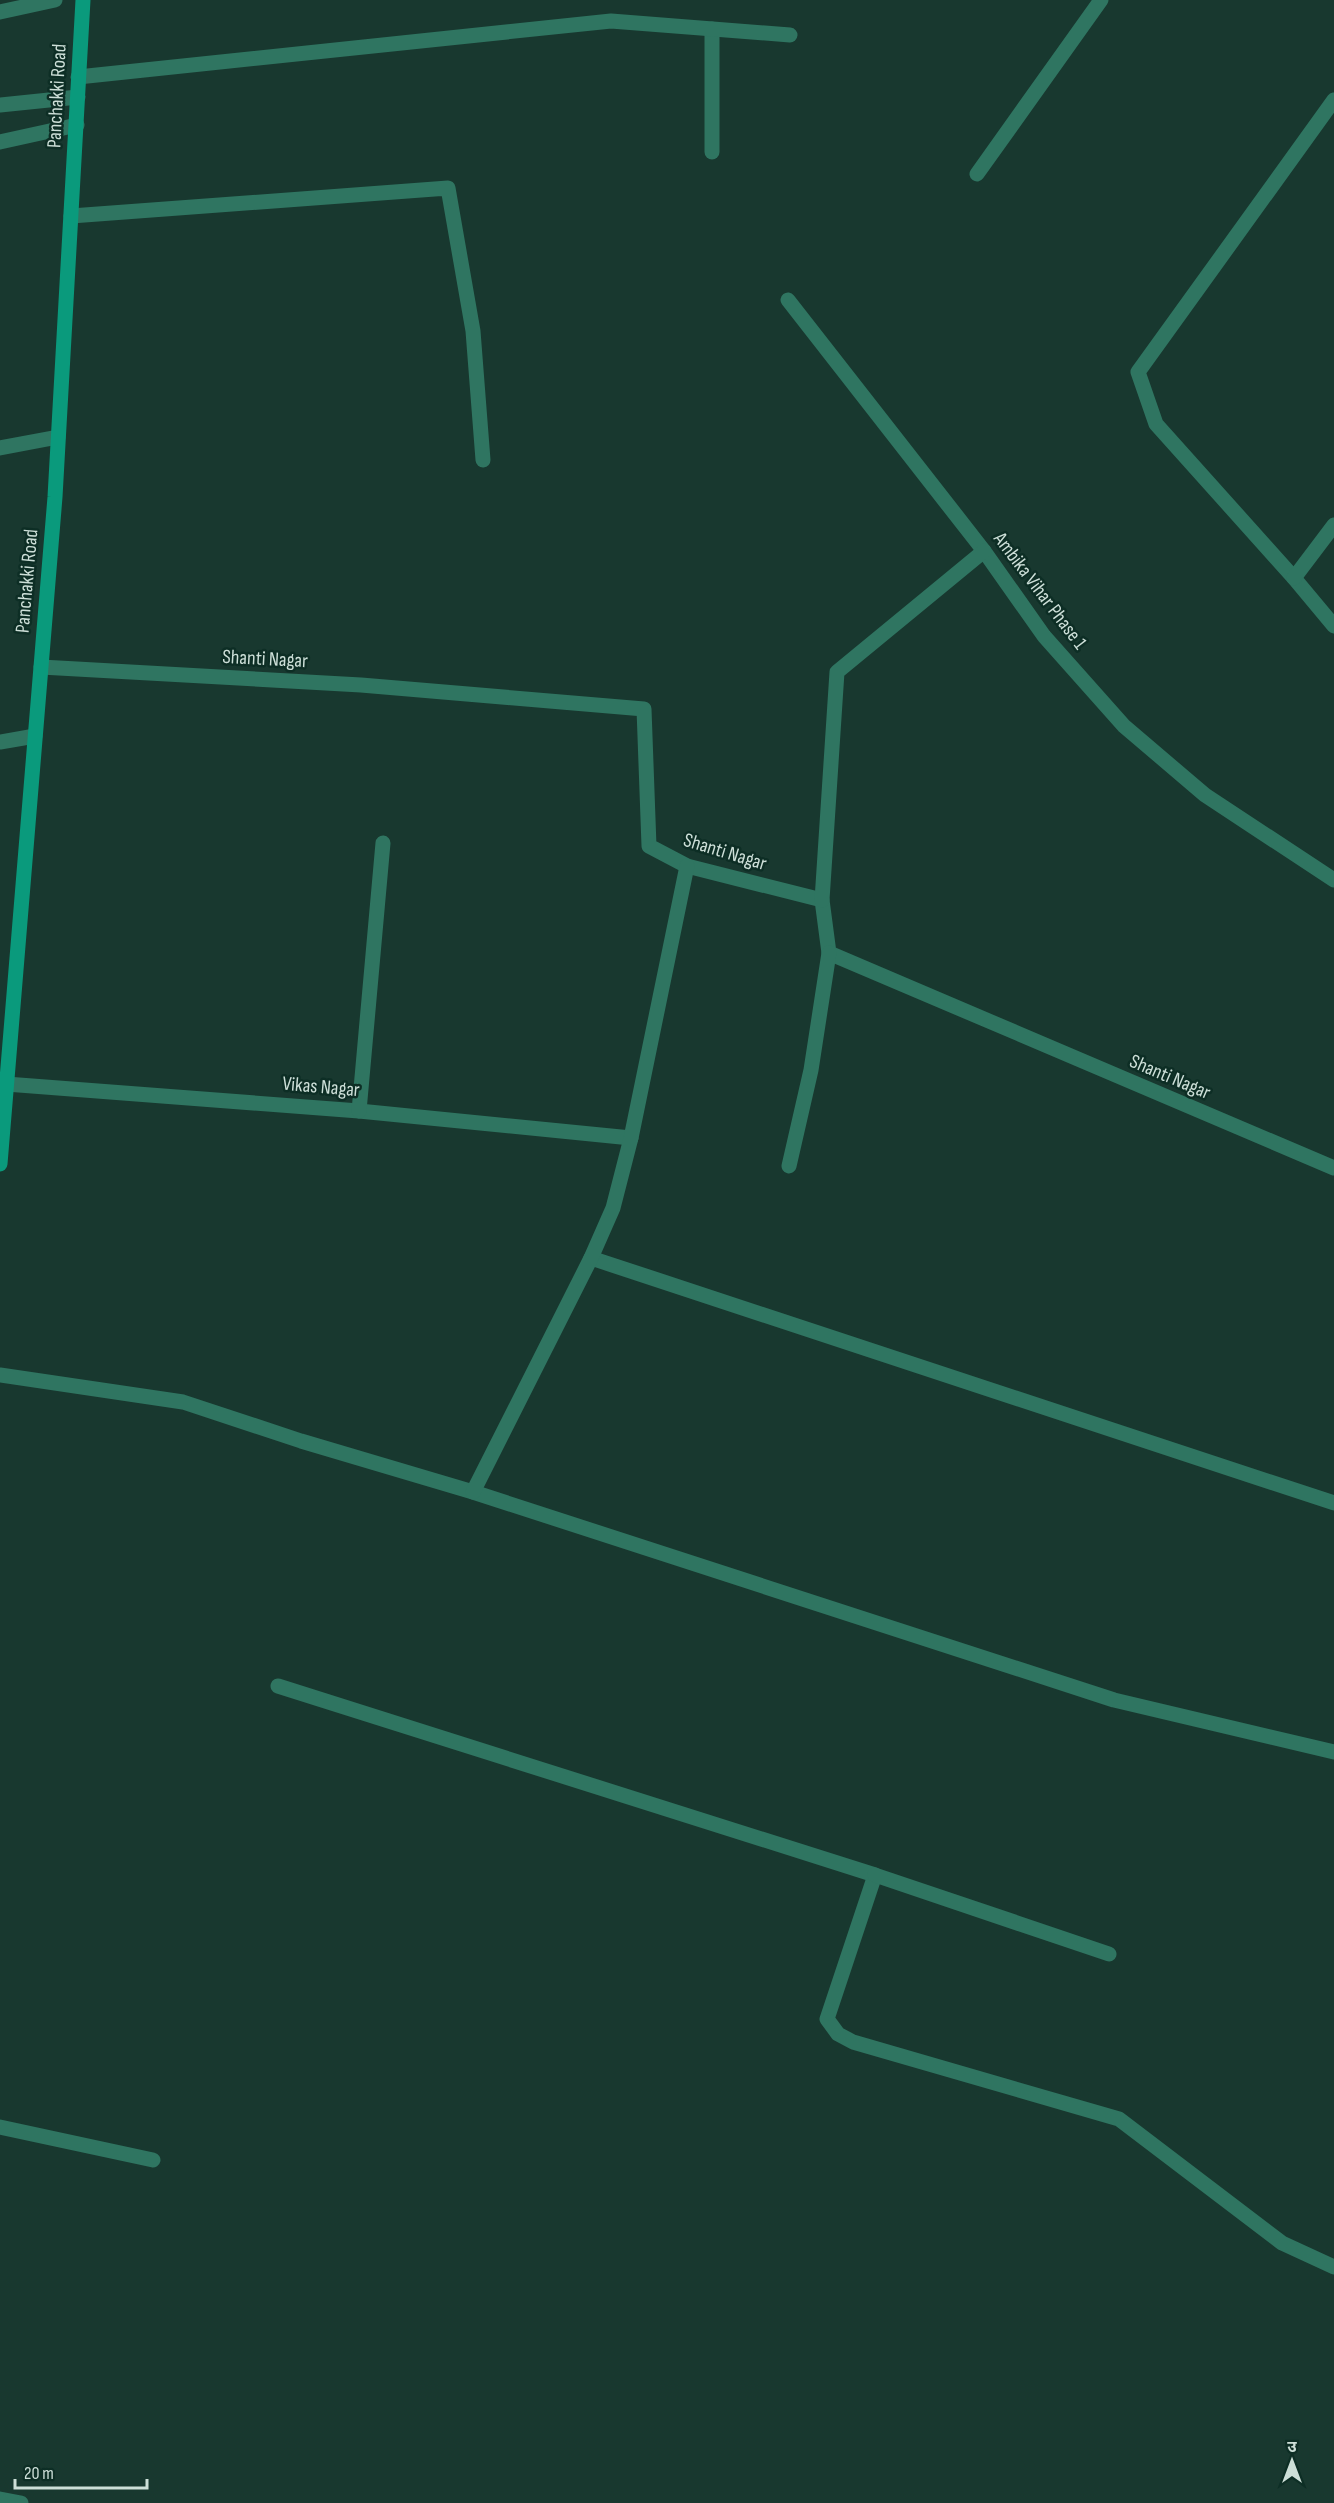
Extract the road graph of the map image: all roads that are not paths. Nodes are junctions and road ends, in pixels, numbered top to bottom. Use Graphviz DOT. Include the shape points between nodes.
graph roads {
  1 [pos="55,0"];
  2 [pos="83,0"];
  3 [pos="1101,0"];
  4 [pos="0,12"];
  5 [pos="712,29"];
  6 [pos="790,35"];
  7 [pos="78,77"];
  8 [pos="78,97"];
  9 [pos="1334,100"];
  10 [pos="0,105"];
  11 [pos="76,124"];
  12 [pos="0,142"];
  13 [pos="712,152"];
  14 [pos="977,174"];
  15 [pos="71,216"];
  16 [pos="788,300"];
  17 [pos="58,437"];
  18 [pos="0,447"];
  19 [pos="483,460"];
  20 [pos="1334,525"];
  21 [pos="984,551"];
  22 [pos="1294,578"];
  23 [pos="1334,626"];
  24 [pos="41,667"];
  25 [pos="35,736"];
  26 [pos="0,742"];
  27 [pos="383,843"];
  28 [pos="687,866"];
  29 [pos="1334,880"];
  30 [pos="822,900"];
  31 [pos="829,953"];
  32 [pos="6,1084"];
  33 [pos="359,1111"];
  34 [pos="631,1138"];
  35 [pos="0,1164"];
  36 [pos="789,1166"];
  37 [pos="1334,1168"];
  38 [pos="591,1258"];
  39 [pos="0,1375"];
  40 [pos="473,1492"];
  41 [pos="1334,1503"];
  42 [pos="278,1686"];
  43 [pos="1334,1752"];
  44 [pos="875,1875"];
  45 [pos="1108,1954"];
  46 [pos="0,2127"];
  47 [pos="153,2160"];
  48 [pos="1334,2267"];
  49 [pos="0,2499"];
  50 [pos="21,2503"];
  1 -- 4 [label="street"];
  2 -- 7 [label="main road, Panchakki Road"];
  3 -- 14 [label="street"];
  5 -- 6 [label="street"];
  5 -- 7 [label="street" via="611,21"];
  5 -- 13 [label="street"];
  7 -- 8 [label="main road, Panchakki Road"];
  8 -- 10 [label="street"];
  8 -- 11 [label="main road, Panchakki Road"];
  9 -- 22 [label="street" via="1138,372 1156,424"];
  11 -- 12 [label="street"];
  11 -- 15 [label="main road, Panchakki Road"];
  15 -- 17 [label="main road, Panchakki Road"];
  15 -- 19 [label="street" via="448,188 473,331"];
  16 -- 21 [label="street, Ambika Vihar Phase 1"];
  17 -- 18 [label="street"];
  17 -- 24 [label="main road, Panchakki Road"];
  20 -- 22 [label="street"];
  21 -- 29 [label="street, Ambika Vihar Phase 1" via="1044,636 1124,726 1205,795"];
  21 -- 30 [label="street" via="837,672"];
  22 -- 23 [label="street"];
  24 -- 25 [label="main road, Panchakki Road"];
  24 -- 28 [label="street, Shanti Nagar" via="361,685 644,709 649,846"];
  25 -- 26 [label="street"];
  25 -- 32 [label="main road, Panchakki Road"];
  27 -- 33 [label="street"];
  28 -- 30 [label="street, Shanti Nagar"];
  28 -- 34 [label="street"];
  30 -- 31 [label="street"];
  31 -- 36 [label="street" via="812,1070"];
  31 -- 37 [label="street, Shanti Nagar"];
  32 -- 33 [label="street, Vikas Nagar"];
  32 -- 35 [label="main road, Panchakki Road"];
  33 -- 34 [label="street, Vikas Nagar"];
  34 -- 38 [label="street" via="613,1208"];
  38 -- 40 [label="street"];
  38 -- 41 [label="street"];
  39 -- 40 [label="street" via="183,1402"];
  40 -- 43 [label="street" via="1114,1700"];
  42 -- 44 [label="street"];
  44 -- 45 [label="street"];
  44 -- 48 [label="street" via="827,2019 838,2034 853,2042 1119,2119 1282,2242"];
  46 -- 47 [label="street"];
  49 -- 50 [label="street"];
}
